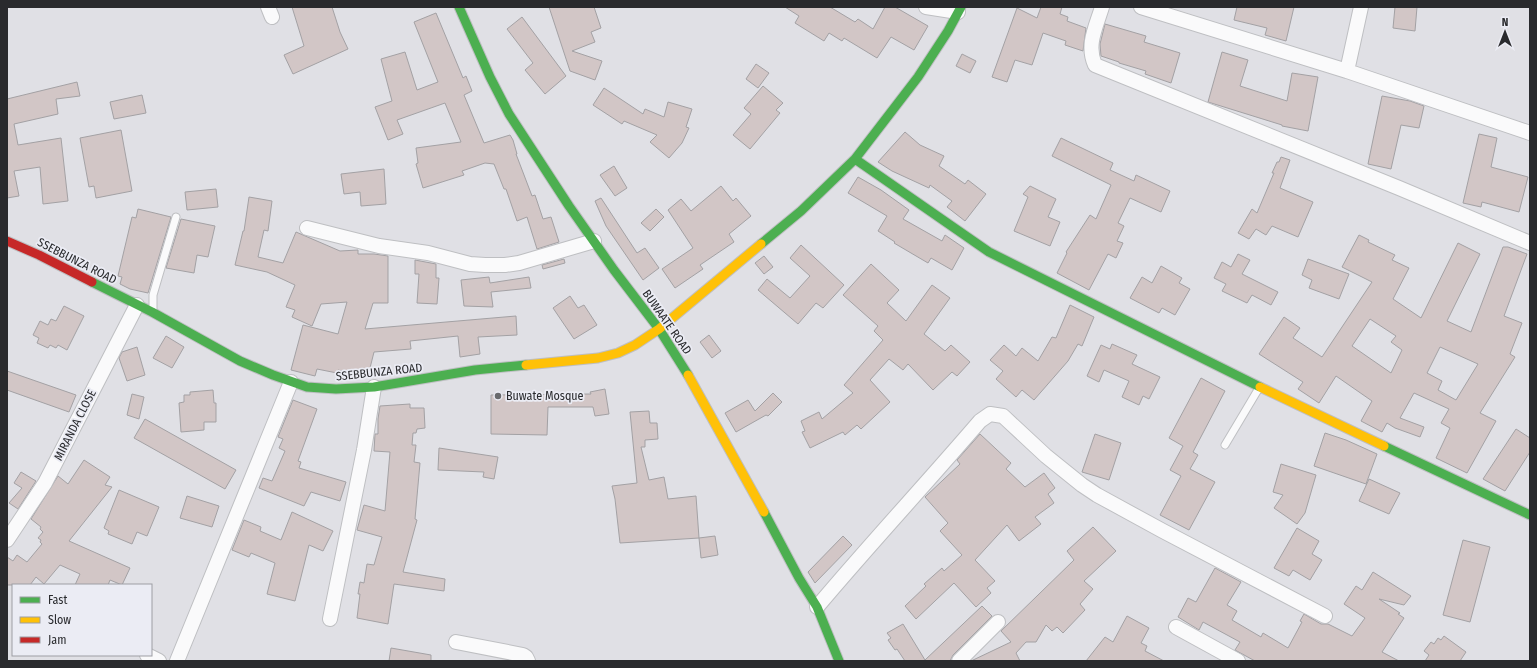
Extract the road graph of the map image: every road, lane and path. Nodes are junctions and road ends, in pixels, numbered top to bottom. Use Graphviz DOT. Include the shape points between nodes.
graph roads {
  1 [pos="459,7"];
  2 [pos="926,7"];
  3 [pos="1102,7"];
  4 [pos="1141,7"];
  5 [pos="1360,7"];
  6 [pos="959,10"];
  7 [pos="1166,11"];
  8 [pos="1347,71"];
  9 [pos="1530,133"];
  10 [pos="855,159"];
  11 [pos="176,217"];
  12 [pos="307,228"];
  13 [pos="7,241"];
  14 [pos="594,241"];
  15 [pos="1530,243"];
  16 [pos="137,305"];
  17 [pos="152,312"];
  18 [pos="659,328"];
  19 [pos="292,382"];
  20 [pos="1260,386"];
  21 [pos="374,387"];
  22 [pos="1225,445"];
  23 [pos="1530,515"];
  24 [pos="7,540"];
  25 [pos="817,607"];
  26 [pos="1325,616"];
  27 [pos="330,619"];
  28 [pos="998,622"];
  29 [pos="1176,627"];
  30 [pos="456,642"];
  31 [pos="148,656"];
  32 [pos="159,661"];
  33 [pos="177,661"];
  34 [pos="528,661"];
  35 [pos="839,661"];
  36 [pos="959,661"];
  37 [pos="1238,661"];
  1 -- 14 [label="street, BUWAATE ROAD" via="509,114"];
  2 -- 6 [label="street"];
  3 -- 15 [label="street" via="1090,51 1095,65"];
  4 -- 7 [label="street"];
  5 -- 8 [label="street"];
  6 -- 10 [label="street, SSEBBUNZA ROAD" via="918,77"];
  7 -- 8 [label="street"];
  8 -- 9 [label="street"];
  10 -- 18 [label="street, SSEBBUNZA ROAD" via="801,211"];
  10 -- 20 [label="street" via="990,252"];
  11 -- 17 [label="lane" via="153,295"];
  12 -- 14 [label="street" via="379,246 485,265 519,264"];
  13 -- 16 [label="street, SSEBBUNZA ROAD" via="40,255"];
  14 -- 18 [label="street, BUWAATE ROAD"];
  16 -- 17 [label="street, SSEBBUNZA ROAD"];
  16 -- 24 [label="street, MIRANDA CLOSE" via="45,483"];
  17 -- 19 [label="street, SSEBBUNZA ROAD" via="240,361"];
  18 -- 21 [label="street, SSEBBUNZA ROAD" via="635,345 598,358 506,366"];
  18 -- 25 [label="street, BUWAATE ROAD" via="685,369"];
  19 -- 21 [label="street, SSEBBUNZA ROAD" via="307,387 336,389"];
  19 -- 33 [label="street"];
  20 -- 22 [label="lane"];
  20 -- 23 [label="street"];
  21 -- 27 [label="street"];
  25 -- 26 [label="street" via="980,421 990,414 1003,416 1046,456 1097,495"];
  25 -- 35 [label="street, BUWAATE ROAD"];
  28 -- 36 [label="street"];
  29 -- 37 [label="street"];
  30 -- 34 [label="street" via="523,655"];
  31 -- 32 [label="street"];
}
